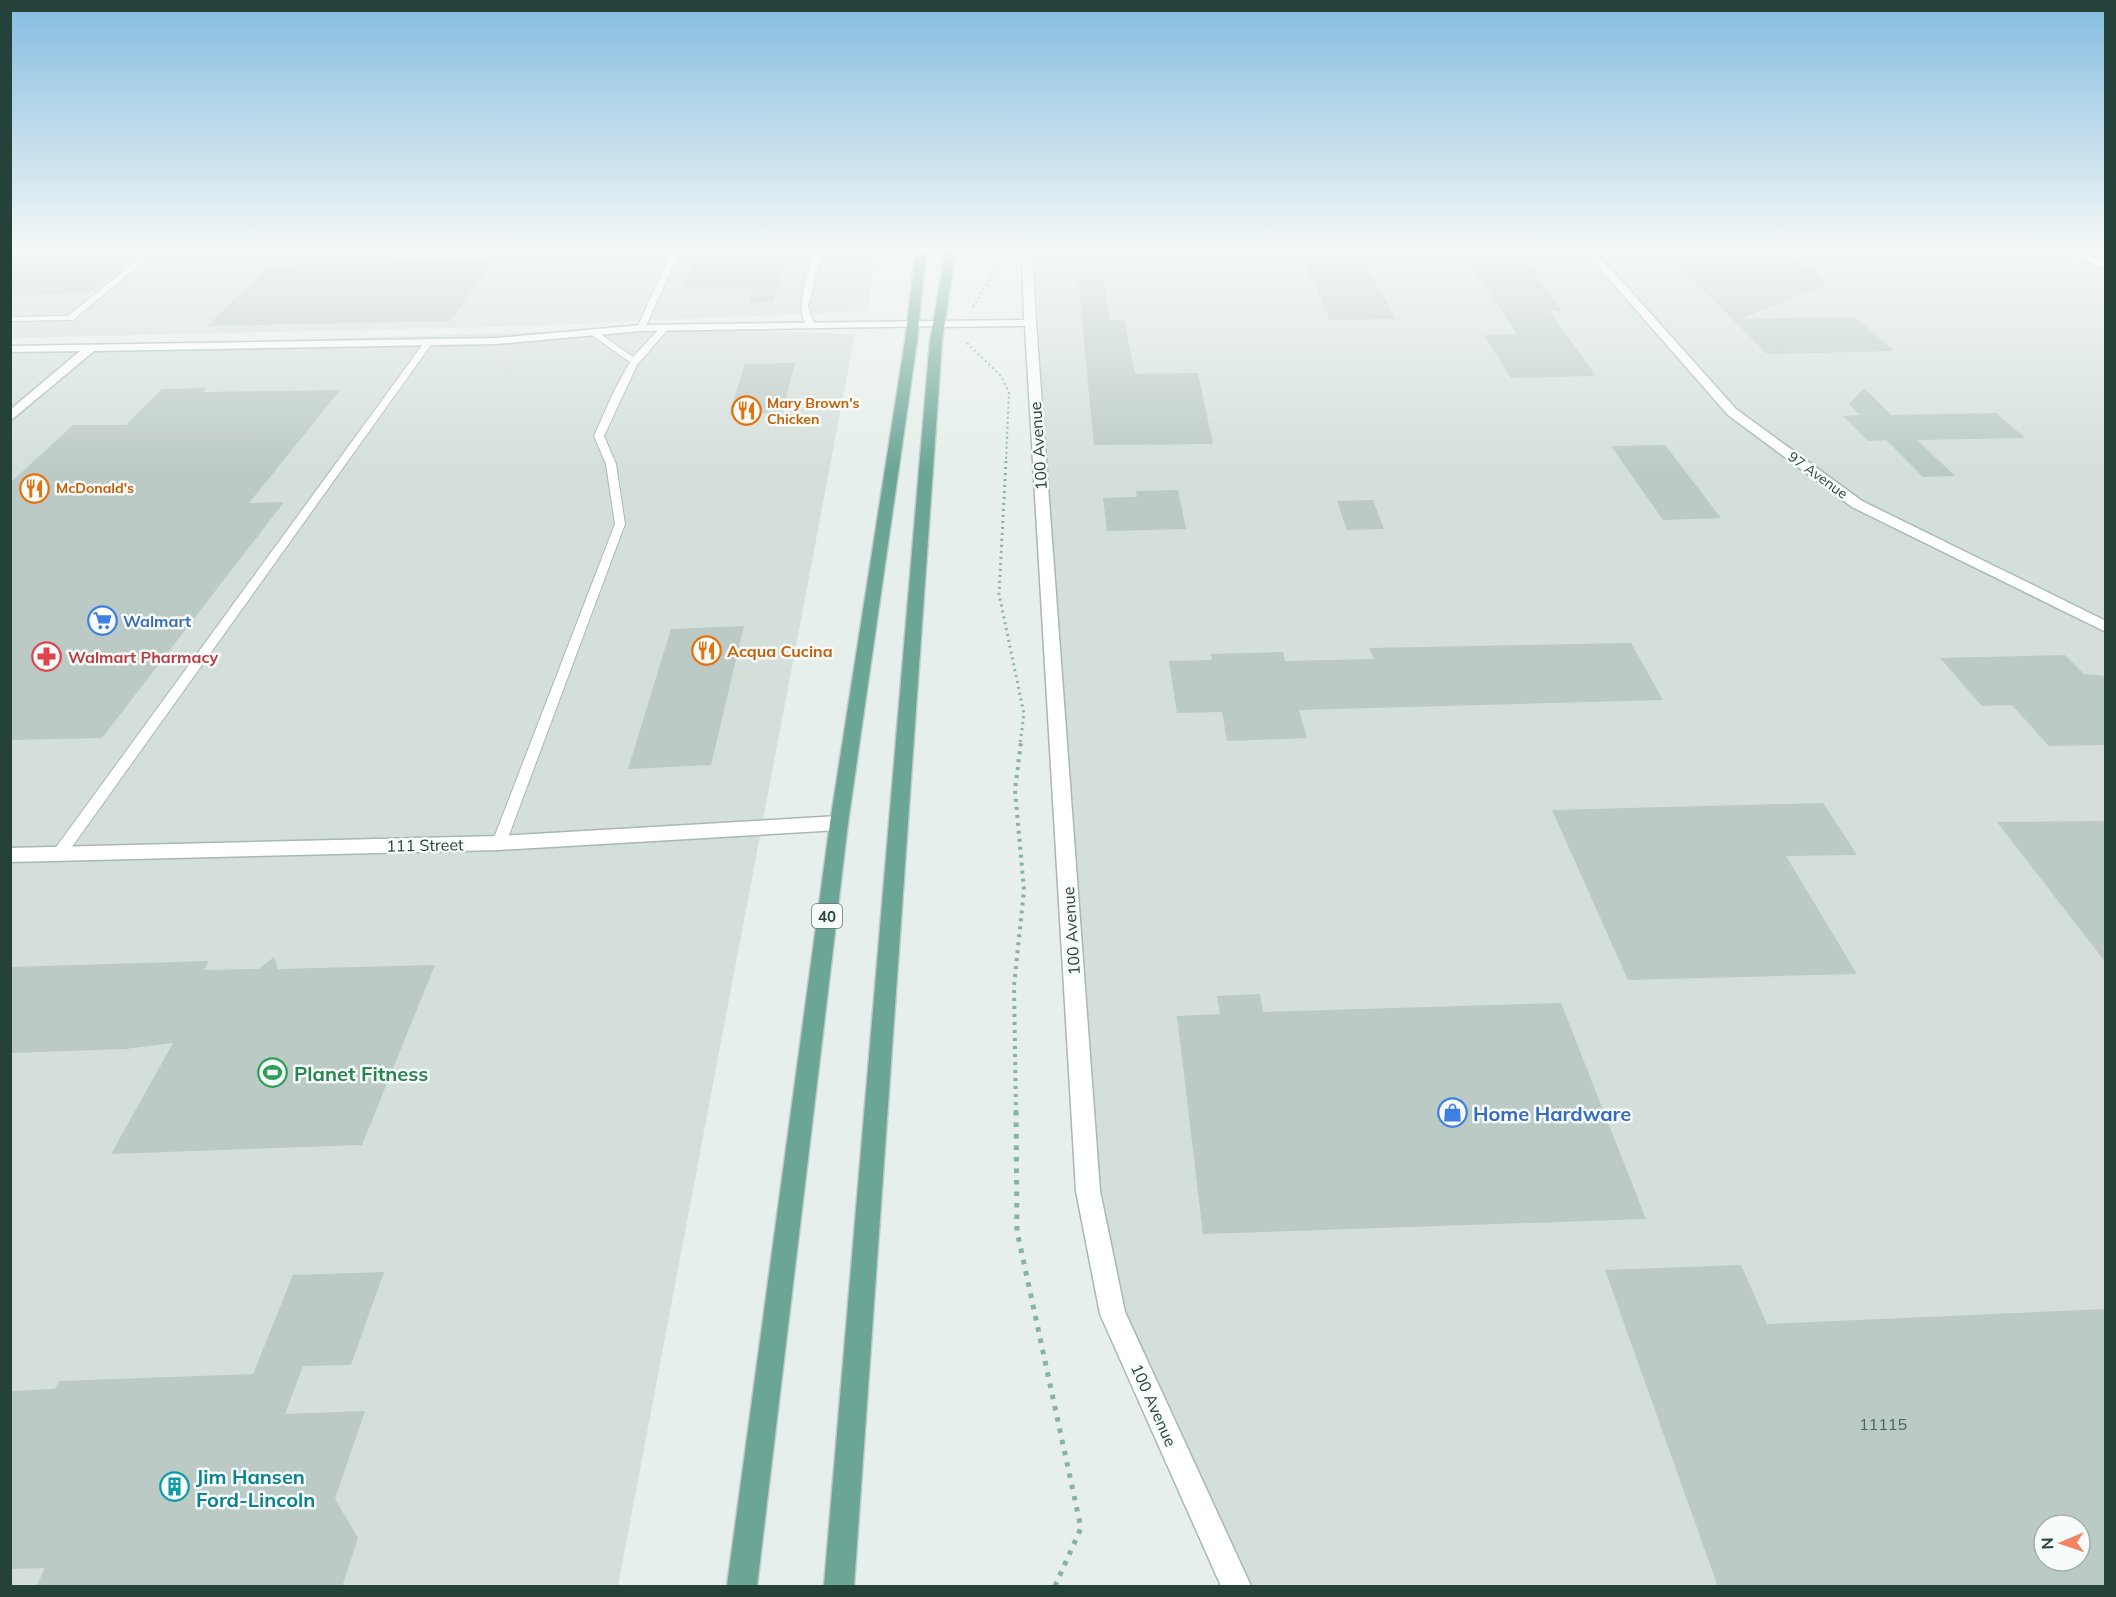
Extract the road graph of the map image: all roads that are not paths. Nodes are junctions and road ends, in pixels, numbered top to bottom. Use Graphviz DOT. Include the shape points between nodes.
graph roads {
  1 [pos="643,323"];
  2 [pos="810,323"];
  3 [pos="1030,323"];
  4 [pos="1653,323"];
  5 [pos="938,324"];
  6 [pos="913,325"];
  7 [pos="811,326"];
  8 [pos="641,328"];
  9 [pos="665,328"];
  10 [pos="593,333"];
  11 [pos="429,342"];
  12 [pos="92,348"];
  13 [pos="10,350"];
  14 [pos="632,360"];
  15 [pos="10,417"];
  16 [pos="2106,627"];
  17 [pos="839,823"];
  18 [pos="499,843"];
  19 [pos="59,854"];
  20 [pos="10,855"];
  21 [pos="742,1587"];
  22 [pos="839,1587"];
  23 [pos="1236,1587"];
  1 -- 8 [label="lane"];
  2 -- 7 [label="lane"];
  3 -- 5 [label="street"];
  3 -- 23 [label="street, 100 Avenue" via="1088,1191 1113,1314"];
  4 -- 16 [label="street, 97 Avenue" via="1732,412 1857,504"];
  5 -- 6 [label="street"];
  5 -- 22 [label="main road"];
  6 -- 7 [label="street"];
  6 -- 17 [label="main road, 40"];
  7 -- 9 [label="street"];
  8 -- 9 [label="street"];
  8 -- 10 [label="street"];
  9 -- 14 [label="lane"];
  10 -- 11 [label="street"];
  10 -- 14 [label="lane"];
  11 -- 12 [label="street"];
  11 -- 19 [label="lane"];
  12 -- 13 [label="street"];
  12 -- 15 [label="street"];
  14 -- 18 [label="lane" via="599,436 611,464 620,524"];
  17 -- 18 [label="street, 111 Street"];
  17 -- 21 [label="main road, 40"];
  18 -- 19 [label="street, 111 Street"];
  19 -- 20 [label="street, 111 Street"];
}
